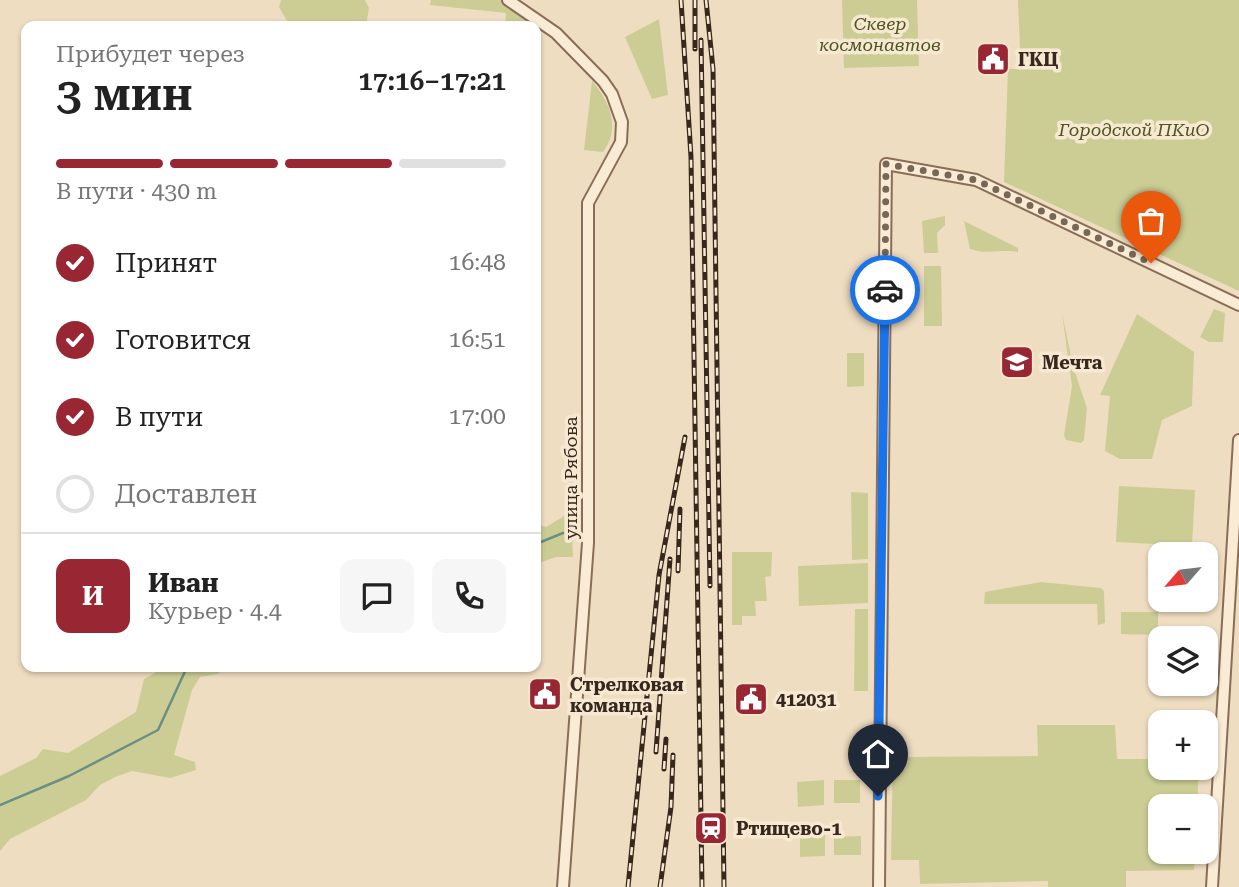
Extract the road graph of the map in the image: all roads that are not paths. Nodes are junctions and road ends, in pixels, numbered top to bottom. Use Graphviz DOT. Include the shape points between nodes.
graph roads {
  1 [pos="508,0"];
  2 [pos="539,21"];
  3 [pos="541,23"];
  4 [pos="1239,305"];
  5 [pos="1239,440"];
  6 [pos="563,887"];
  7 [pos="879,887"];
  8 [pos="1212,887"];
  1 -- 2 [label="street, улица Рябова"];
  3 -- 6 [label="street, улица Рябова" via="603,82 622,122 621,142 588,203 588,543"];
  4 -- 7 [label="street" via="976,180 886,164"];
  5 -- 8 [label="street"];
}
